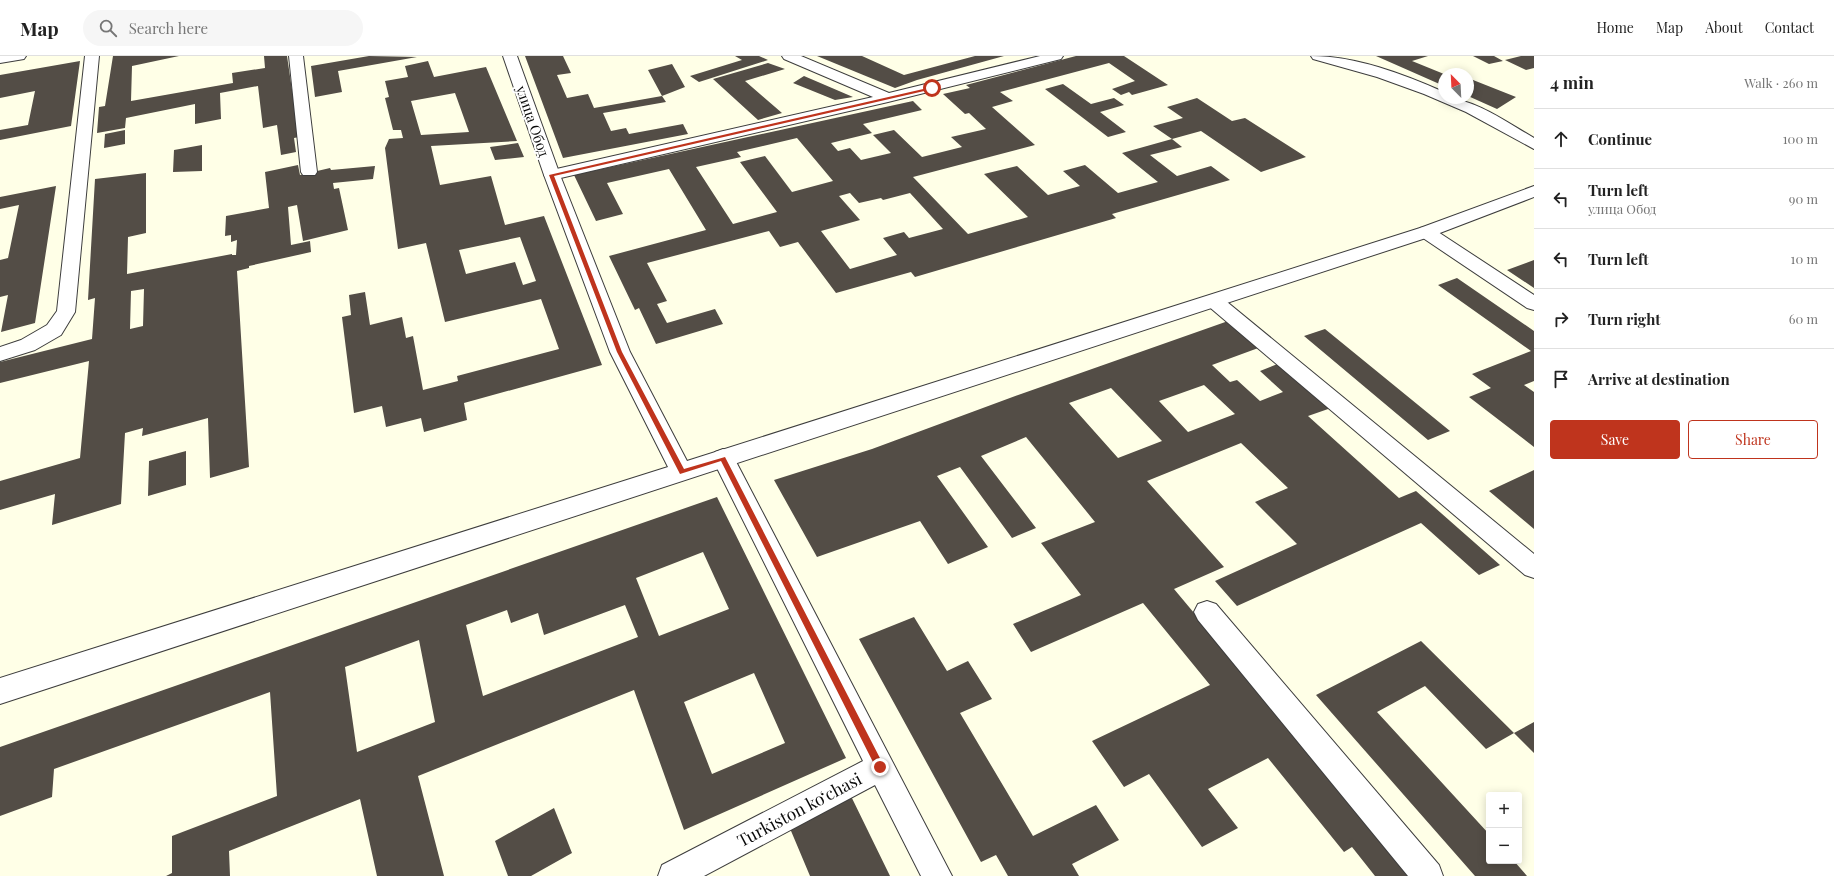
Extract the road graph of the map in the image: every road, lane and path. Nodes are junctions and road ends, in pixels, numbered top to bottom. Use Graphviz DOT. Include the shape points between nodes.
graph roads {
  1 [pos="19,56"];
  2 [pos="92,56"];
  3 [pos="296,56"];
  4 [pos="510,56"];
  5 [pos="789,56"];
  6 [pos="1056,56"];
  7 [pos="1318,56"];
  8 [pos="0,59"];
  9 [pos="1438,95"];
  10 [pos="888,98"];
  11 [pos="1459,104"];
  12 [pos="1534,144"];
  13 [pos="309,172"];
  14 [pos="552,175"];
  15 [pos="1534,192"];
  16 [pos="1426,232"];
  17 [pos="1214,301"];
  18 [pos="1534,304"];
  19 [pos="0,354"];
  20 [pos="723,458"];
  21 [pos="682,472"];
  22 [pos="1534,568"];
  23 [pos="1207,612"];
  24 [pos="0,691"];
  25 [pos="880,767"];
  26 [pos="673,876"];
  27 [pos="937,876"];
  28 [pos="1428,876"];
  1 -- 8 [label="street"];
  2 -- 19 [label="street" via="66,312 54,330 28,345"];
  3 -- 13 [label="street"];
  4 -- 14 [label="street, улица Обод"];
  5 -- 10 [label="street"];
  6 -- 10 [label="street"];
  7 -- 9 [label="street" via="1410,82"];
  10 -- 14 [label="street"];
  11 -- 12 [label="street"];
  14 -- 21 [label="street, улица Обод" via="620,352"];
  15 -- 16 [label="street"];
  16 -- 17 [label="street"];
  16 -- 18 [label="street"];
  17 -- 20 [label="street"];
  17 -- 22 [label="street"];
  20 -- 21 [label="street"];
  20 -- 25 [label="street"];
  21 -- 24 [label="street"];
  23 -- 28 [label="street"];
  25 -- 26 [label="street, Turkiston koʻchasi"];
  25 -- 27 [label="street"];
}
